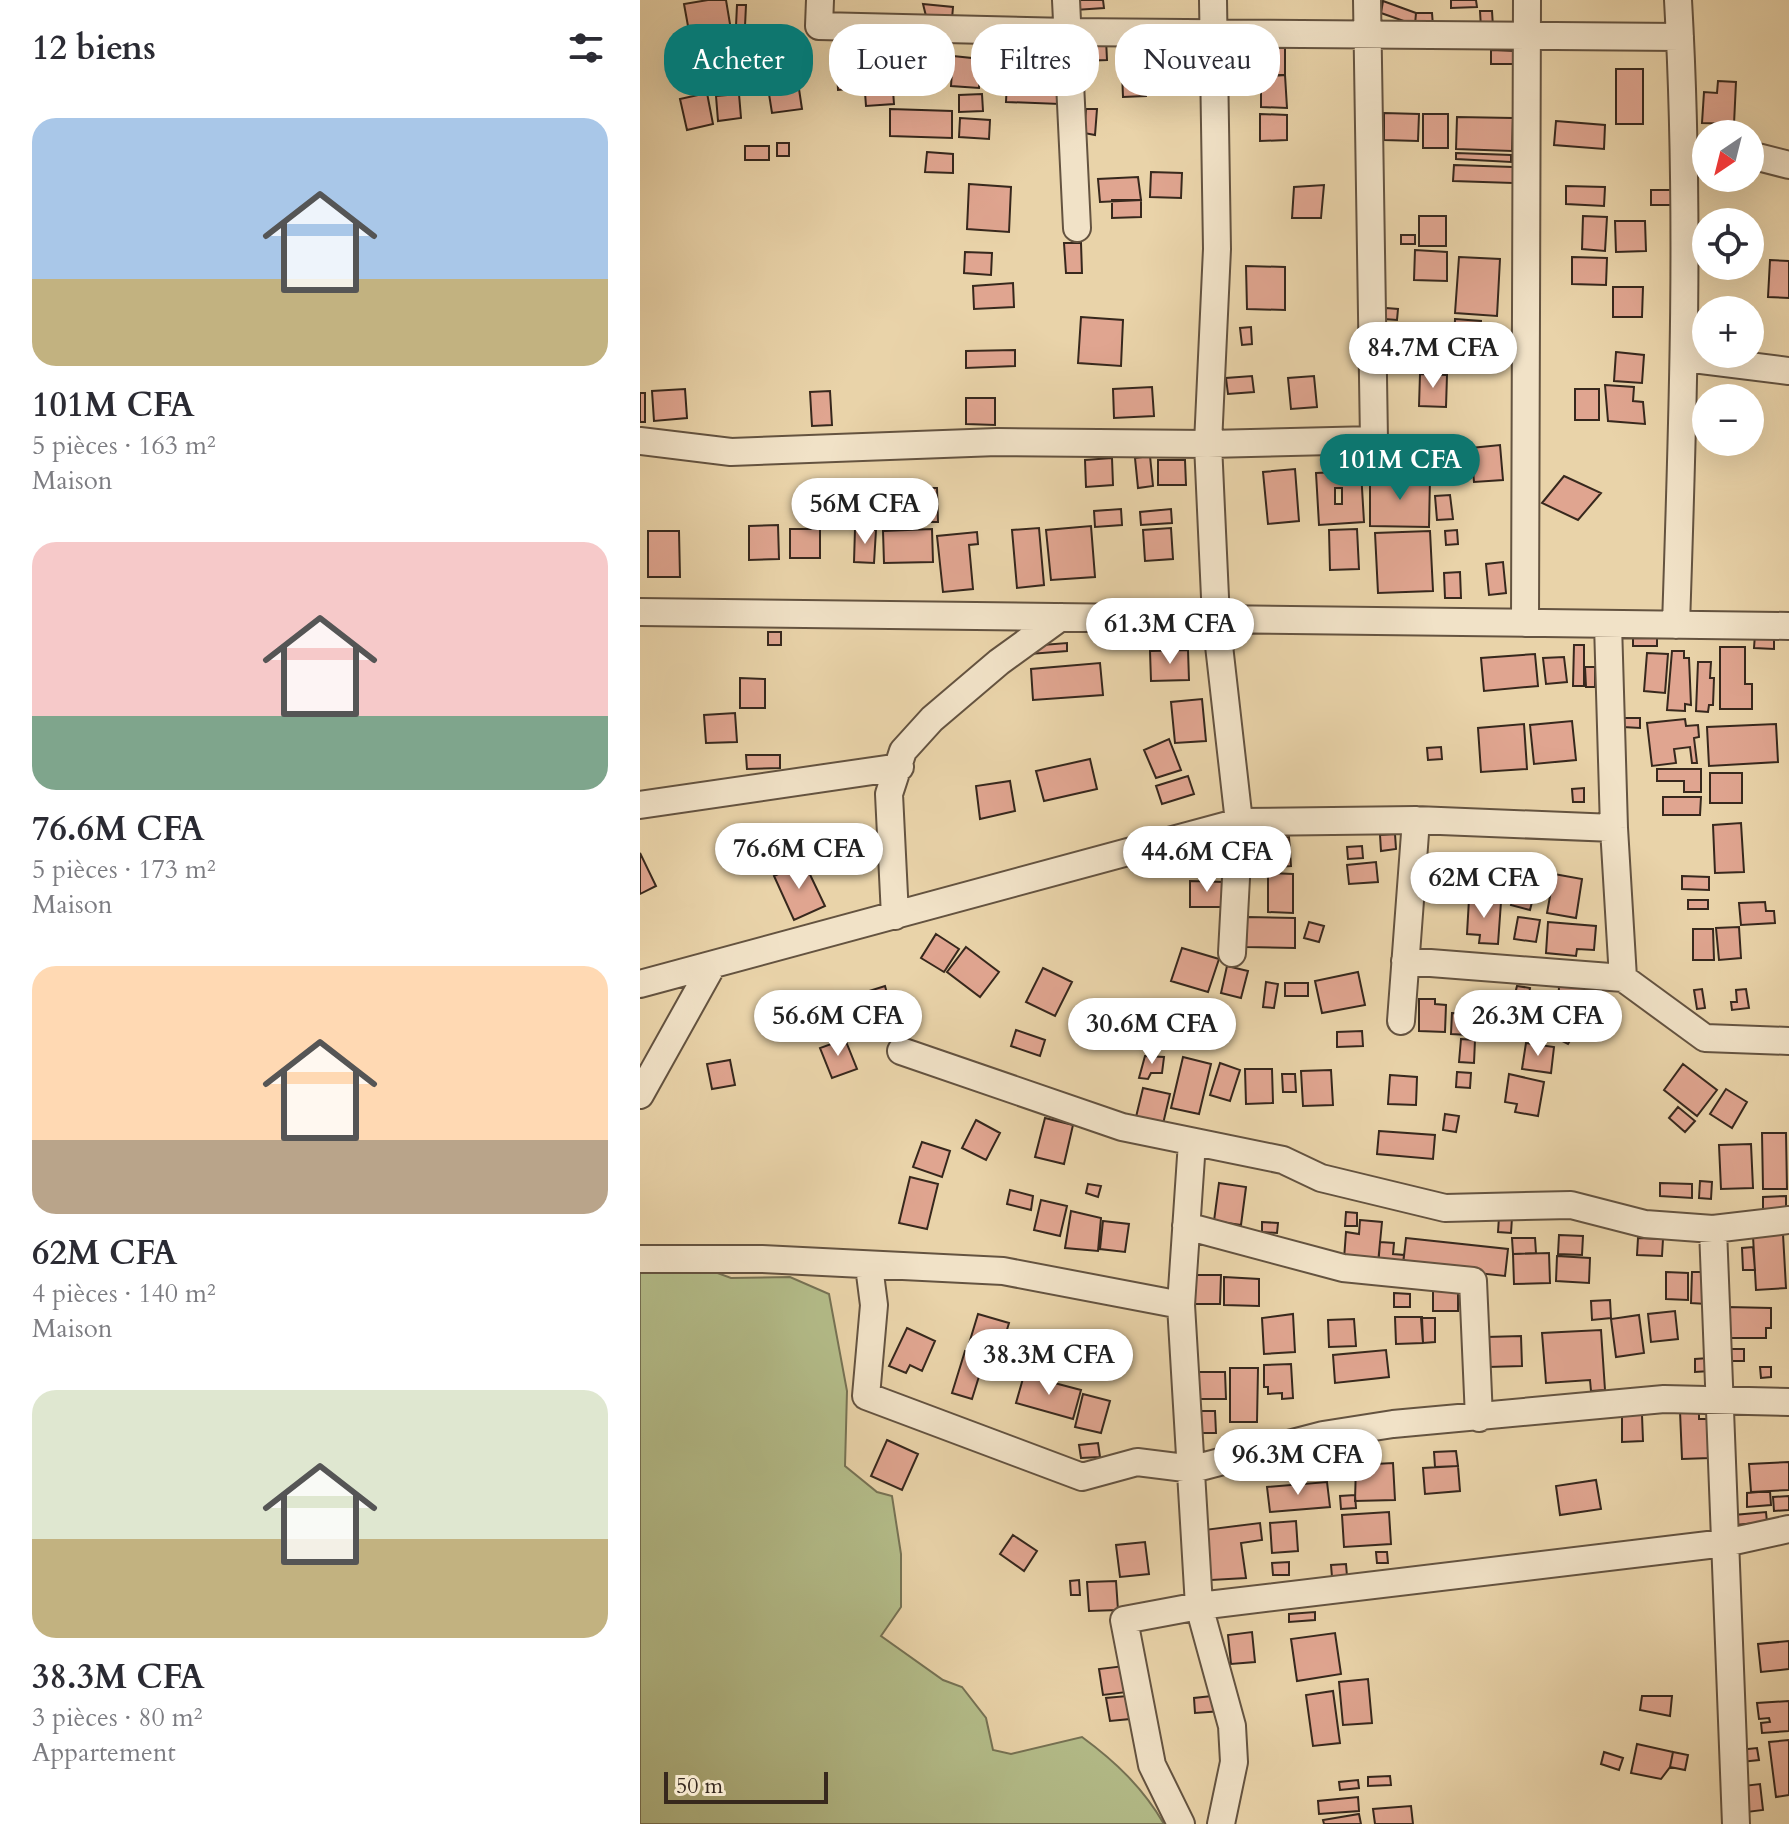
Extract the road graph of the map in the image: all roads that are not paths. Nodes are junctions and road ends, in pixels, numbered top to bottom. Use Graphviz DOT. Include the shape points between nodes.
graph roads {
  1 [pos="820,0"];
  2 [pos="1066,0"];
  3 [pos="1213,0"];
  4 [pos="1367,0"];
  5 [pos="1527,0"];
  6 [pos="1678,0"];
  7 [pos="1068,24"];
  8 [pos="1214,24"];
  9 [pos="971,30"];
  10 [pos="1280,32"];
  11 [pos="1366,33"];
  12 [pos="1526,35"];
  13 [pos="1680,37"];
  14 [pos="1072,96"];
  15 [pos="1215,96"];
  16 [pos="1692,130"];
  17 [pos="1764,159"];
  18 [pos="1789,165"];
  19 [pos="1693,192"];
  20 [pos="1077,228"];
  21 [pos="1685,358"];
  22 [pos="1789,371"];
  23 [pos="640,441"];
  24 [pos="1208,444"];
  25 [pos="640,612"];
  26 [pos="1061,617"];
  27 [pos="1216,619"];
  28 [pos="1525,623"];
  29 [pos="1608,624"];
  30 [pos="1676,625"];
  31 [pos="1789,626"];
  32 [pos="900,767"];
  33 [pos="640,805"];
  34 [pos="1416,820"];
  35 [pos="1239,822"];
  36 [pos="1614,828"];
  37 [pos="895,916"];
  38 [pos="1232,953"];
  39 [pos="1405,961"];
  40 [pos="712,966"];
  41 [pos="1623,978"];
  42 [pos="640,984"];
  43 [pos="1401,1021"];
  44 [pos="1789,1041"];
  45 [pos="901,1051"];
  46 [pos="641,1088"];
  47 [pos="1192,1142"];
  48 [pos="1789,1220"];
  49 [pos="1186,1226"];
  50 [pos="1713,1229"];
  51 [pos="640,1259"];
  52 [pos="869,1266"];
  53 [pos="1181,1305"];
  54 [pos="1719,1399"];
  55 [pos="1789,1402"];
  56 [pos="1479,1418"];
  57 [pos="1193,1469"];
  58 [pos="1789,1529"];
  59 [pos="1725,1543"];
  60 [pos="1199,1606"];
  61 [pos="1181,1824"];
  62 [pos="1221,1824"];
  63 [pos="1740,1824"];
  1 -- 9 [label="street" via="819,26"];
  2 -- 7 [label="street"];
  3 -- 8 [label="street"];
  4 -- 11 [label="street"];
  5 -- 12 [label="street"];
  6 -- 13 [label="street"];
  10 -- 11 [label="street"];
  11 -- 12 [label="street"];
  11 -- 24 [label="street" via="1374,440"];
  12 -- 13 [label="street"];
  12 -- 28 [label="street"];
  13 -- 16 [label="street"];
  14 -- 20 [label="street"];
  15 -- 24 [label="street" via="1217,249"];
  17 -- 18 [label="street"];
  19 -- 21 [label="street"];
  21 -- 22 [label="street"];
  21 -- 30 [label="street"];
  23 -- 24 [label="street" via="731,452 997,442"];
  24 -- 27 [label="street"];
  25 -- 26 [label="street"];
  26 -- 27 [label="street"];
  26 -- 32 [label="street" via="932,719 903,751"];
  27 -- 28 [label="street"];
  27 -- 35 [label="street"];
  28 -- 29 [label="street"];
  29 -- 30 [label="street"];
  29 -- 36 [label="street"];
  30 -- 31 [label="street"];
  32 -- 33 [label="street"];
  32 -- 37 [label="street" via="889,794"];
  34 -- 35 [label="street"];
  34 -- 36 [label="street"];
  34 -- 39 [label="street"];
  35 -- 37 [label="street"];
  35 -- 38 [label="street"];
  36 -- 41 [label="street"];
  37 -- 40 [label="street"];
  39 -- 41 [label="street"];
  39 -- 43 [label="street"];
  40 -- 42 [label="street"];
  40 -- 46 [label="street"];
  41 -- 44 [label="street" via="1705,1038"];
  45 -- 47 [label="street" via="1122,1127"];
  47 -- 49 [label="street"];
  47 -- 50 [label="street" via="1283,1160 1321,1178 1445,1208 1571,1205 1645,1224"];
  48 -- 50 [label="street"];
  49 -- 53 [label="street"];
  49 -- 56 [label="street" via="1343,1268 1473,1281"];
  50 -- 54 [label="street"];
  51 -- 52 [label="street"];
  52 -- 53 [label="street" via="1003,1271"];
  52 -- 57 [label="street" via="874,1305 866,1396 1082,1477 1137,1462"];
  53 -- 57 [label="street"];
  54 -- 55 [label="street"];
  54 -- 56 [label="street" via="1664,1399"];
  54 -- 59 [label="street"];
  56 -- 57 [label="street" via="1323,1435"];
  57 -- 60 [label="street"];
  58 -- 59 [label="street"];
  59 -- 60 [label="street"];
  59 -- 63 [label="street"];
  60 -- 61 [label="street" via="1124,1620 1152,1765"];
  60 -- 62 [label="street" via="1232,1726 1234,1762"];
}
